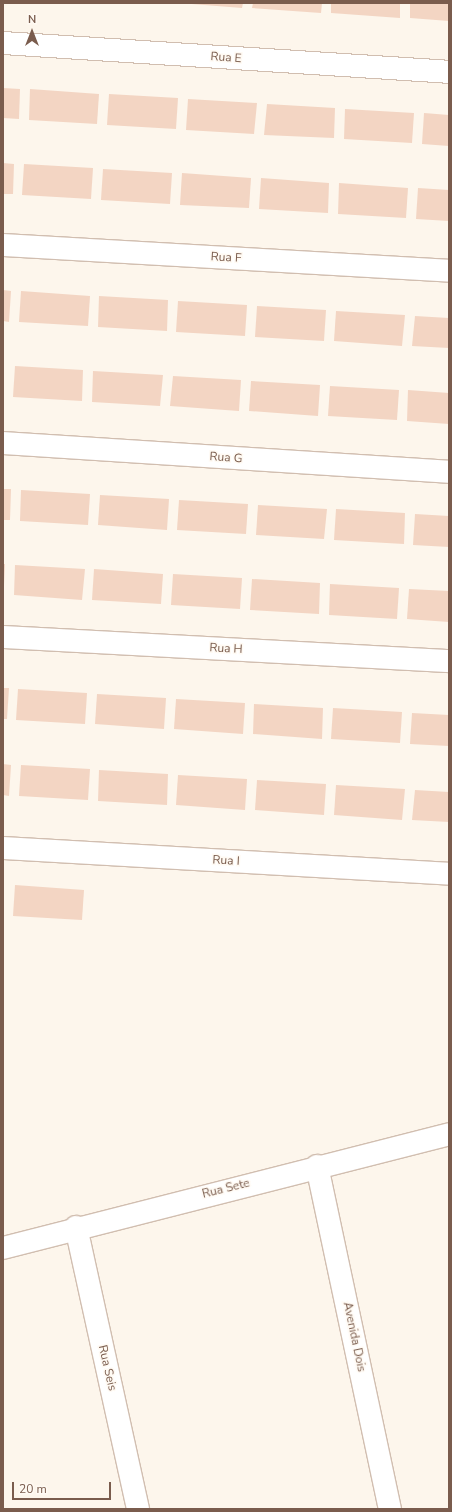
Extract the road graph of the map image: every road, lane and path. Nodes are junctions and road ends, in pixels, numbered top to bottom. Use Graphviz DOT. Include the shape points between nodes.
graph roads {
  1 [pos="3,44"];
  2 [pos="449,72"];
  3 [pos="3,245"];
  4 [pos="449,271"];
  5 [pos="3,443"];
  6 [pos="449,472"];
  7 [pos="3,637"];
  8 [pos="449,661"];
  9 [pos="3,848"];
  10 [pos="449,874"];
  11 [pos="449,1134"];
  12 [pos="317,1166"];
  13 [pos="76,1227"];
  14 [pos="3,1248"];
  15 [pos="138,1509"];
  16 [pos="390,1509"];
  1 -- 2 [label="street, Rua E"];
  3 -- 4 [label="street, Rua F"];
  5 -- 6 [label="street, Rua G"];
  7 -- 8 [label="street, Rua H"];
  9 -- 10 [label="street, Rua I"];
  11 -- 12 [label="street, Rua Sete"];
  12 -- 13 [label="street, Rua Sete"];
  12 -- 16 [label="street, Avenida Dois"];
  13 -- 14 [label="street, Rua Sete"];
  13 -- 15 [label="street, Rua Seis"];
}
